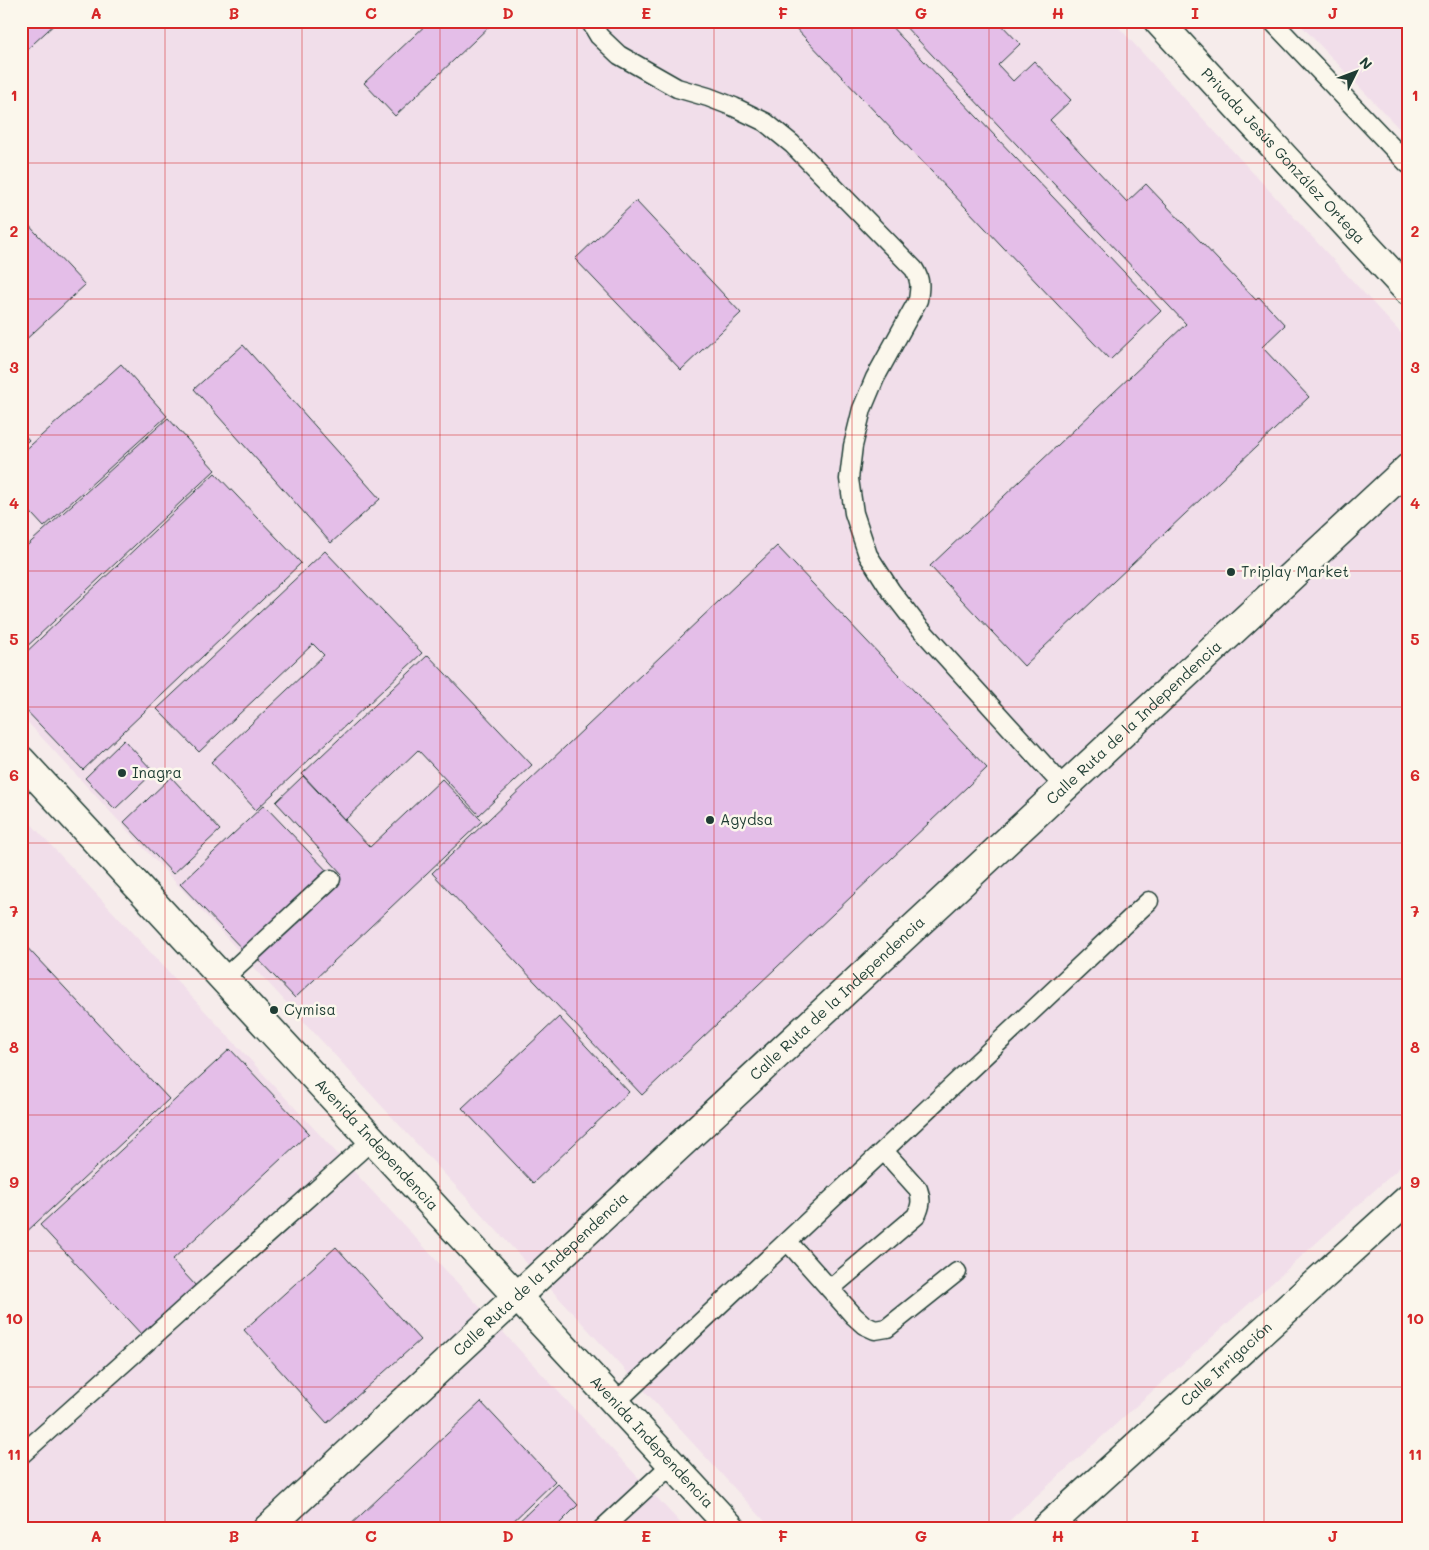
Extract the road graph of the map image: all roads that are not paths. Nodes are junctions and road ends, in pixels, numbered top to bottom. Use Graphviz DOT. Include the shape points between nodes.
graph roads {
  1 [pos="590,21"];
  2 [pos="1158,21"];
  3 [pos="1272,21"];
  4 [pos="1408,164"];
  5 [pos="1408,291"];
  6 [pos="1408,468"];
  7 [pos="21,760"];
  8 [pos="1064,788"];
  9 [pos="331,879"];
  10 [pos="1149,901"];
  11 [pos="223,979"];
  12 [pos="372,1140"];
  13 [pos="884,1151"];
  14 [pos="1408,1199"];
  15 [pos="788,1242"];
  16 [pos="956,1272"];
  17 [pos="830,1289"];
  18 [pos="518,1296"];
  19 [pos="616,1402"];
  20 [pos="21,1455"];
  21 [pos="672,1464"];
  22 [pos="267,1529"];
  23 [pos="602,1529"];
  24 [pos="732,1529"];
  25 [pos="1045,1529"];
  1 -- 8 [label="lane" via="599,36 635,65 677,88 734,107 765,122 792,144 914,269 919,278 918,300 875,378 853,446 849,479 854,513 868,554 891,591 918,626"];
  2 -- 5 [label="street, Privada Jesús González Ortega"];
  3 -- 4 [label="lane"];
  6 -- 8 [label="street, Calle Ruta de la Independencia"];
  7 -- 11 [label="street, Avenida Independencia"];
  8 -- 18 [label="street, Calle Ruta de la Independencia"];
  9 -- 11 [label="lane"];
  10 -- 13 [label="lane"];
  11 -- 12 [label="street, Avenida Independencia"];
  12 -- 18 [label="street, Avenida Independencia"];
  12 -- 20 [label="lane"];
  13 -- 15 [label="lane"];
  13 -- 17 [label="lane" via="918,1189 921,1207 916,1216"];
  14 -- 25 [label="street, Calle Irrigación"];
  15 -- 17 [label="lane"];
  15 -- 19 [label="lane"];
  16 -- 17 [label="lane" via="887,1328 874,1330 854,1316"];
  18 -- 19 [label="street, Avenida Independencia"];
  18 -- 22 [label="street, Calle Ruta de la Independencia"];
  19 -- 21 [label="street, Avenida Independencia"];
  21 -- 23 [label="lane"];
  21 -- 24 [label="street, Avenida Independencia"];
}
